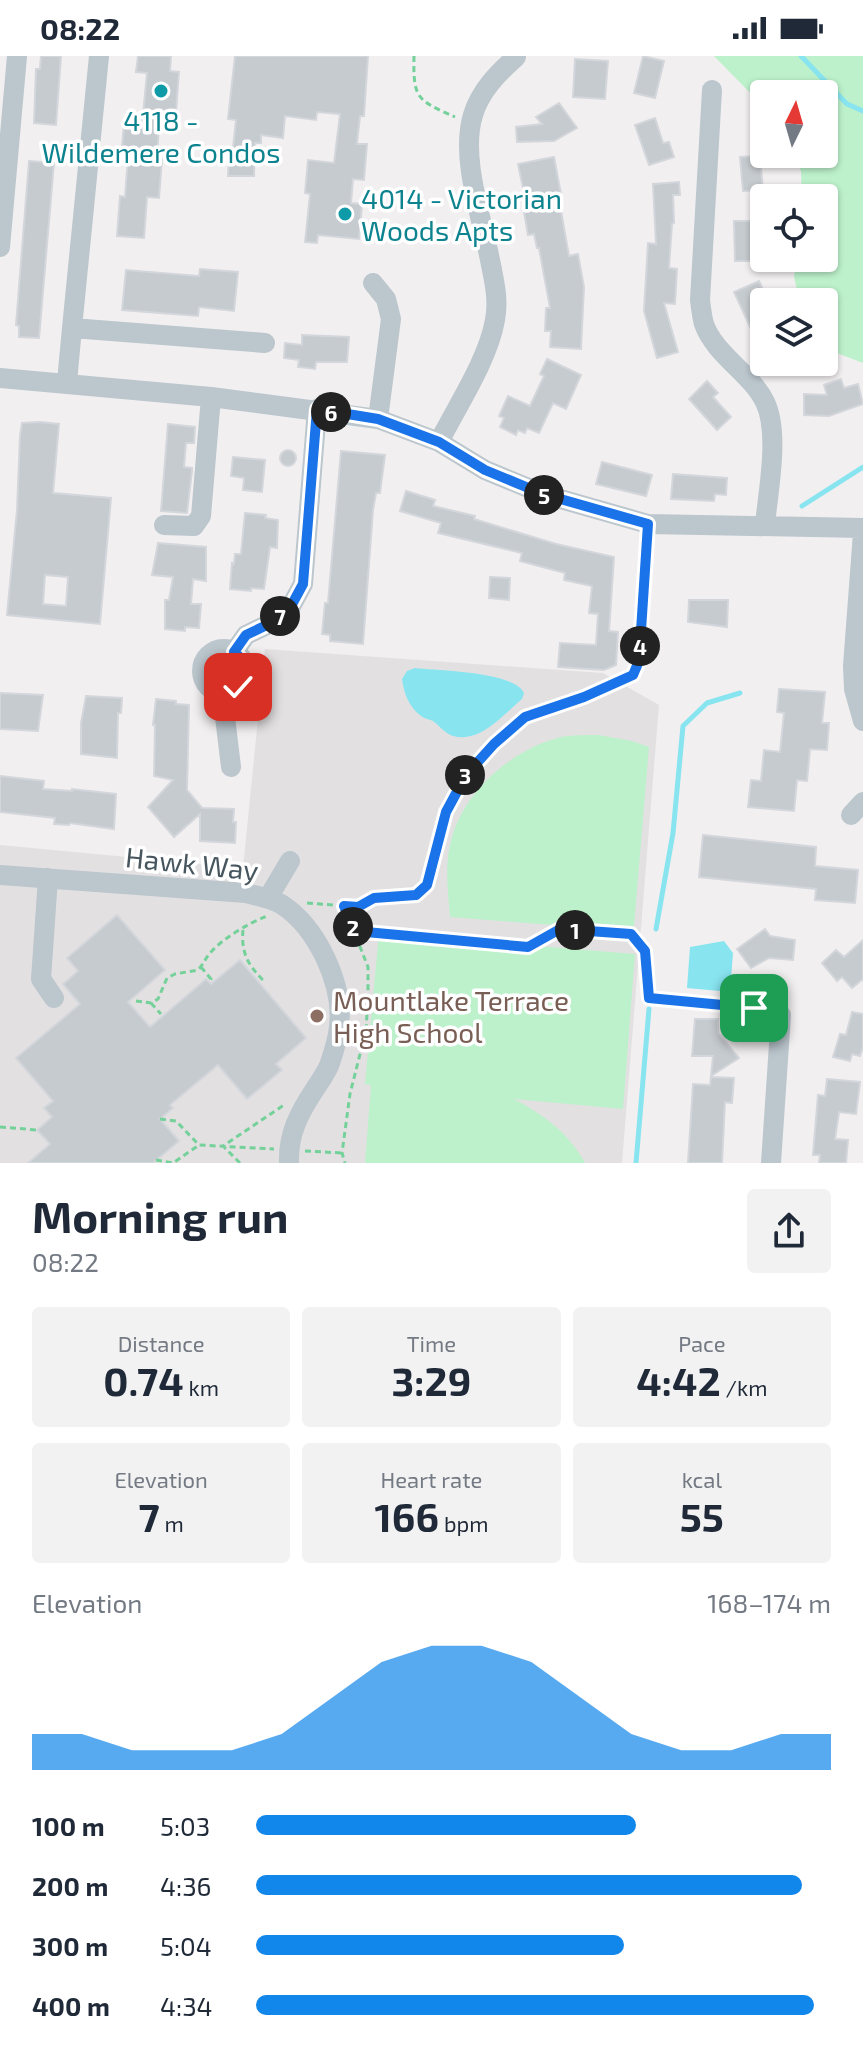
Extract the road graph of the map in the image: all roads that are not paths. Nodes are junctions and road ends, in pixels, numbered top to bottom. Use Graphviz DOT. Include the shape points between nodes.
graph roads {
  1 [pos="17,56"];
  2 [pos="99,56"];
  3 [pos="516,57"];
  4 [pos="712,90"];
  5 [pos="0,247"];
  6 [pos="373,283"];
  7 [pos="72,328"];
  8 [pos="265,343"];
  9 [pos="0,378"];
  10 [pos="67,382"];
  11 [pos="211,397"];
  12 [pos="317,409"];
  13 [pos="378,419"];
  14 [pos="439,442"];
  15 [pos="164,525"];
  16 [pos="765,525"];
  17 [pos="863,530"];
  18 [pos="234,652"];
  19 [pos="222,692"];
  20 [pos="863,721"];
  21 [pos="231,767"];
  22 [pos="290,861"];
  23 [pos="0,875"];
  24 [pos="48,878"];
  25 [pos="275,902"];
  26 [pos="54,998"];
  27 [pos="781,1015"];
  28 [pos="289,1157"];
  29 [pos="771,1163"];
  1 -- 5 [label="street"];
  2 -- 7 [label="street"];
  3 -- 14 [label="street" via="485,90 473,115 469,144 497,298 495,322"];
  4 -- 16 [label="street" via="700,300 705,326 715,342 765,403 772,428"];
  6 -- 13 [label="street" via="386,299 391,319"];
  7 -- 8 [label="street"];
  7 -- 10 [label="street"];
  9 -- 10 [label="street"];
  10 -- 11 [label="street"];
  11 -- 12 [label="street"];
  11 -- 15 [label="street" via="201,516 194,526"];
  12 -- 13 [label="street"];
  12 -- 18 [label="street" via="303,584 290,608 246,635"];
  13 -- 14 [label="street"];
  14 -- 16 [label="street" via="485,470 543,494 648,524"];
  16 -- 17 [label="street"];
  17 -- 20 [label="street" via="853,666"];
  18 -- 19 [label="street" via="244,662 245,675 238,687"];
  18 -- 19 [label="street" via="215,651 202,666 207,685"];
  19 -- 21 [label="street"];
  22 -- 25 [label="street"];
  23 -- 24 [label="street, Hawk Way"];
  24 -- 25 [label="street, Hawk Way" via="246,893"];
  24 -- 26 [label="street" via="41,979"];
  25 -- 28 [label="street, Hawk Way" via="314,937 337,989 339,1026 329,1066 292,1130"];
  27 -- 29 [label="street"];
}
